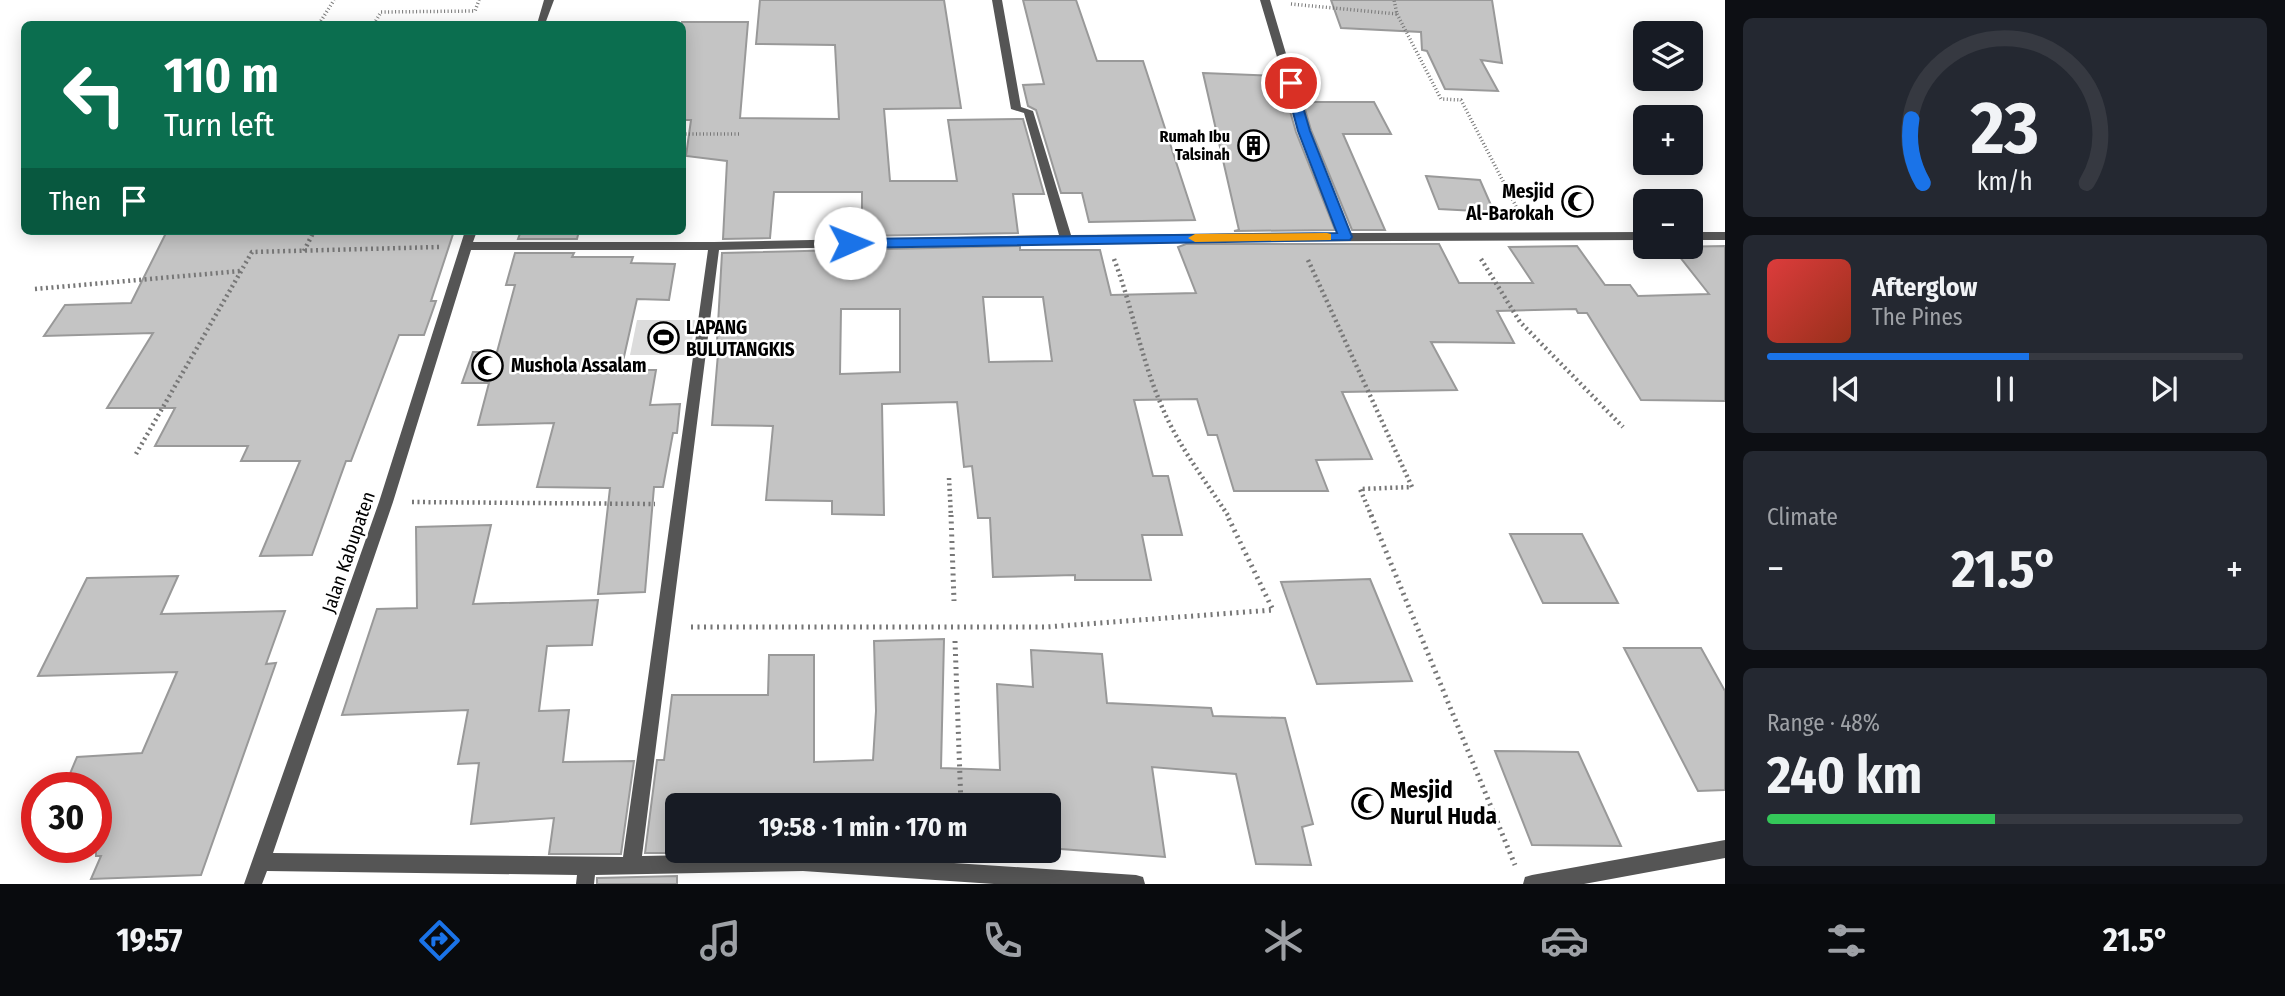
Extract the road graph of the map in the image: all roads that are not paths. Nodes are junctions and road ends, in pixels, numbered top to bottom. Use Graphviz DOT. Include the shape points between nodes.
graph roads {
  1 [pos="549,0"];
  2 [pos="997,0"];
  3 [pos="1266,1"];
  4 [pos="542,21"];
  5 [pos="1633,236"];
  6 [pos="1703,236"];
  7 [pos="1725,236"];
  8 [pos="1346,237"];
  9 [pos="469,239"];
  10 [pos="1066,239"];
  11 [pos="714,246"];
  12 [pos="1725,849"];
  13 [pos="261,862"];
  14 [pos="631,866"];
  15 [pos="586,875"];
  16 [pos="1525,878"];
  17 [pos="253,884"];
  18 [pos="1136,884"];
  1 -- 4 [label="street"];
  2 -- 10 [label="street" via="1016,109 1028,111"];
  3 -- 8 [label="street" via="1304,131"];
  5 -- 8 [label="street"];
  6 -- 7 [label="street"];
  8 -- 10 [label="street"];
  9 -- 11 [label="street"];
  9 -- 13 [label="street, Jalan Kabupaten" via="386,502"];
  10 -- 11 [label="street"];
  11 -- 14 [label="street"];
  12 -- 16 [label="street"];
  13 -- 15 [label="street"];
  13 -- 17 [label="street, Jalan Kabupaten"];
  14 -- 15 [label="street"];
  14 -- 18 [label="street" via="803,862"];
}
